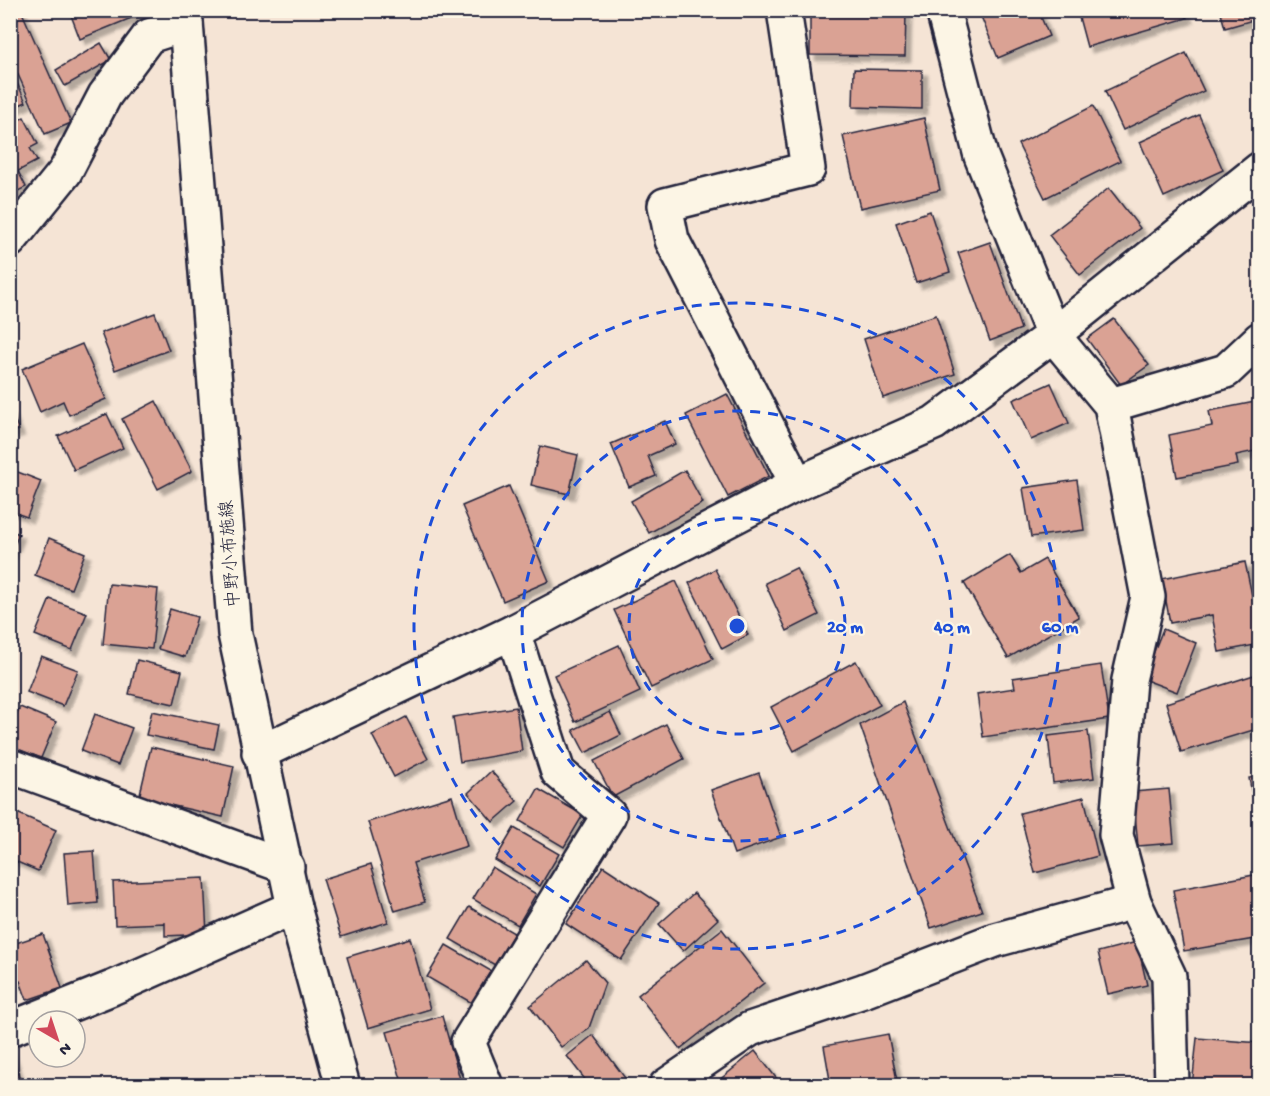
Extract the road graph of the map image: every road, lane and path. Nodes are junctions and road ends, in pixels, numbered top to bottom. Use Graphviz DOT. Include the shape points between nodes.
graph roads {
  1 [pos="784,10"];
  2 [pos="943,10"];
  3 [pos="185,17"];
  4 [pos="1260,169"];
  5 [pos="10,240"];
  6 [pos="1053,335"];
  7 [pos="1260,339"];
  8 [pos="1111,405"];
  9 [pos="797,484"];
  10 [pos="513,632"];
  11 [pos="260,753"];
  12 [pos="10,766"];
  13 [pos="287,867"];
  14 [pos="1134,903"];
  15 [pos="294,907"];
  16 [pos="10,1029"];
  17 [pos="343,1086"];
  18 [pos="486,1086"];
  19 [pos="666,1086"];
  20 [pos="1172,1086"];
  1 -- 9 [label="street" via="808,169 665,205 672,240"];
  2 -- 6 [label="street" via="981,156"];
  3 -- 5 [label="street" via="149,36 105,95 65,172"];
  3 -- 11 [label="street, 中野小布施線" via="235,634"];
  4 -- 6 [label="street"];
  6 -- 8 [label="street"];
  6 -- 9 [label="street" via="934,423"];
  7 -- 8 [label="street" via="1226,371"];
  8 -- 14 [label="street" via="1148,597 1129,680 1116,835"];
  9 -- 10 [label="street"];
  10 -- 11 [label="street"];
  10 -- 18 [label="street" via="558,772 609,815 468,1042"];
  11 -- 13 [label="street, 中野小布施線"];
  12 -- 13 [label="street"];
  13 -- 15 [label="street, 中野小布施線"];
  14 -- 19 [label="street" via="995,940 750,1029"];
  14 -- 20 [label="street" via="1169,976"];
  15 -- 16 [label="street"];
  15 -- 17 [label="street, 中野小布施線"];
}
